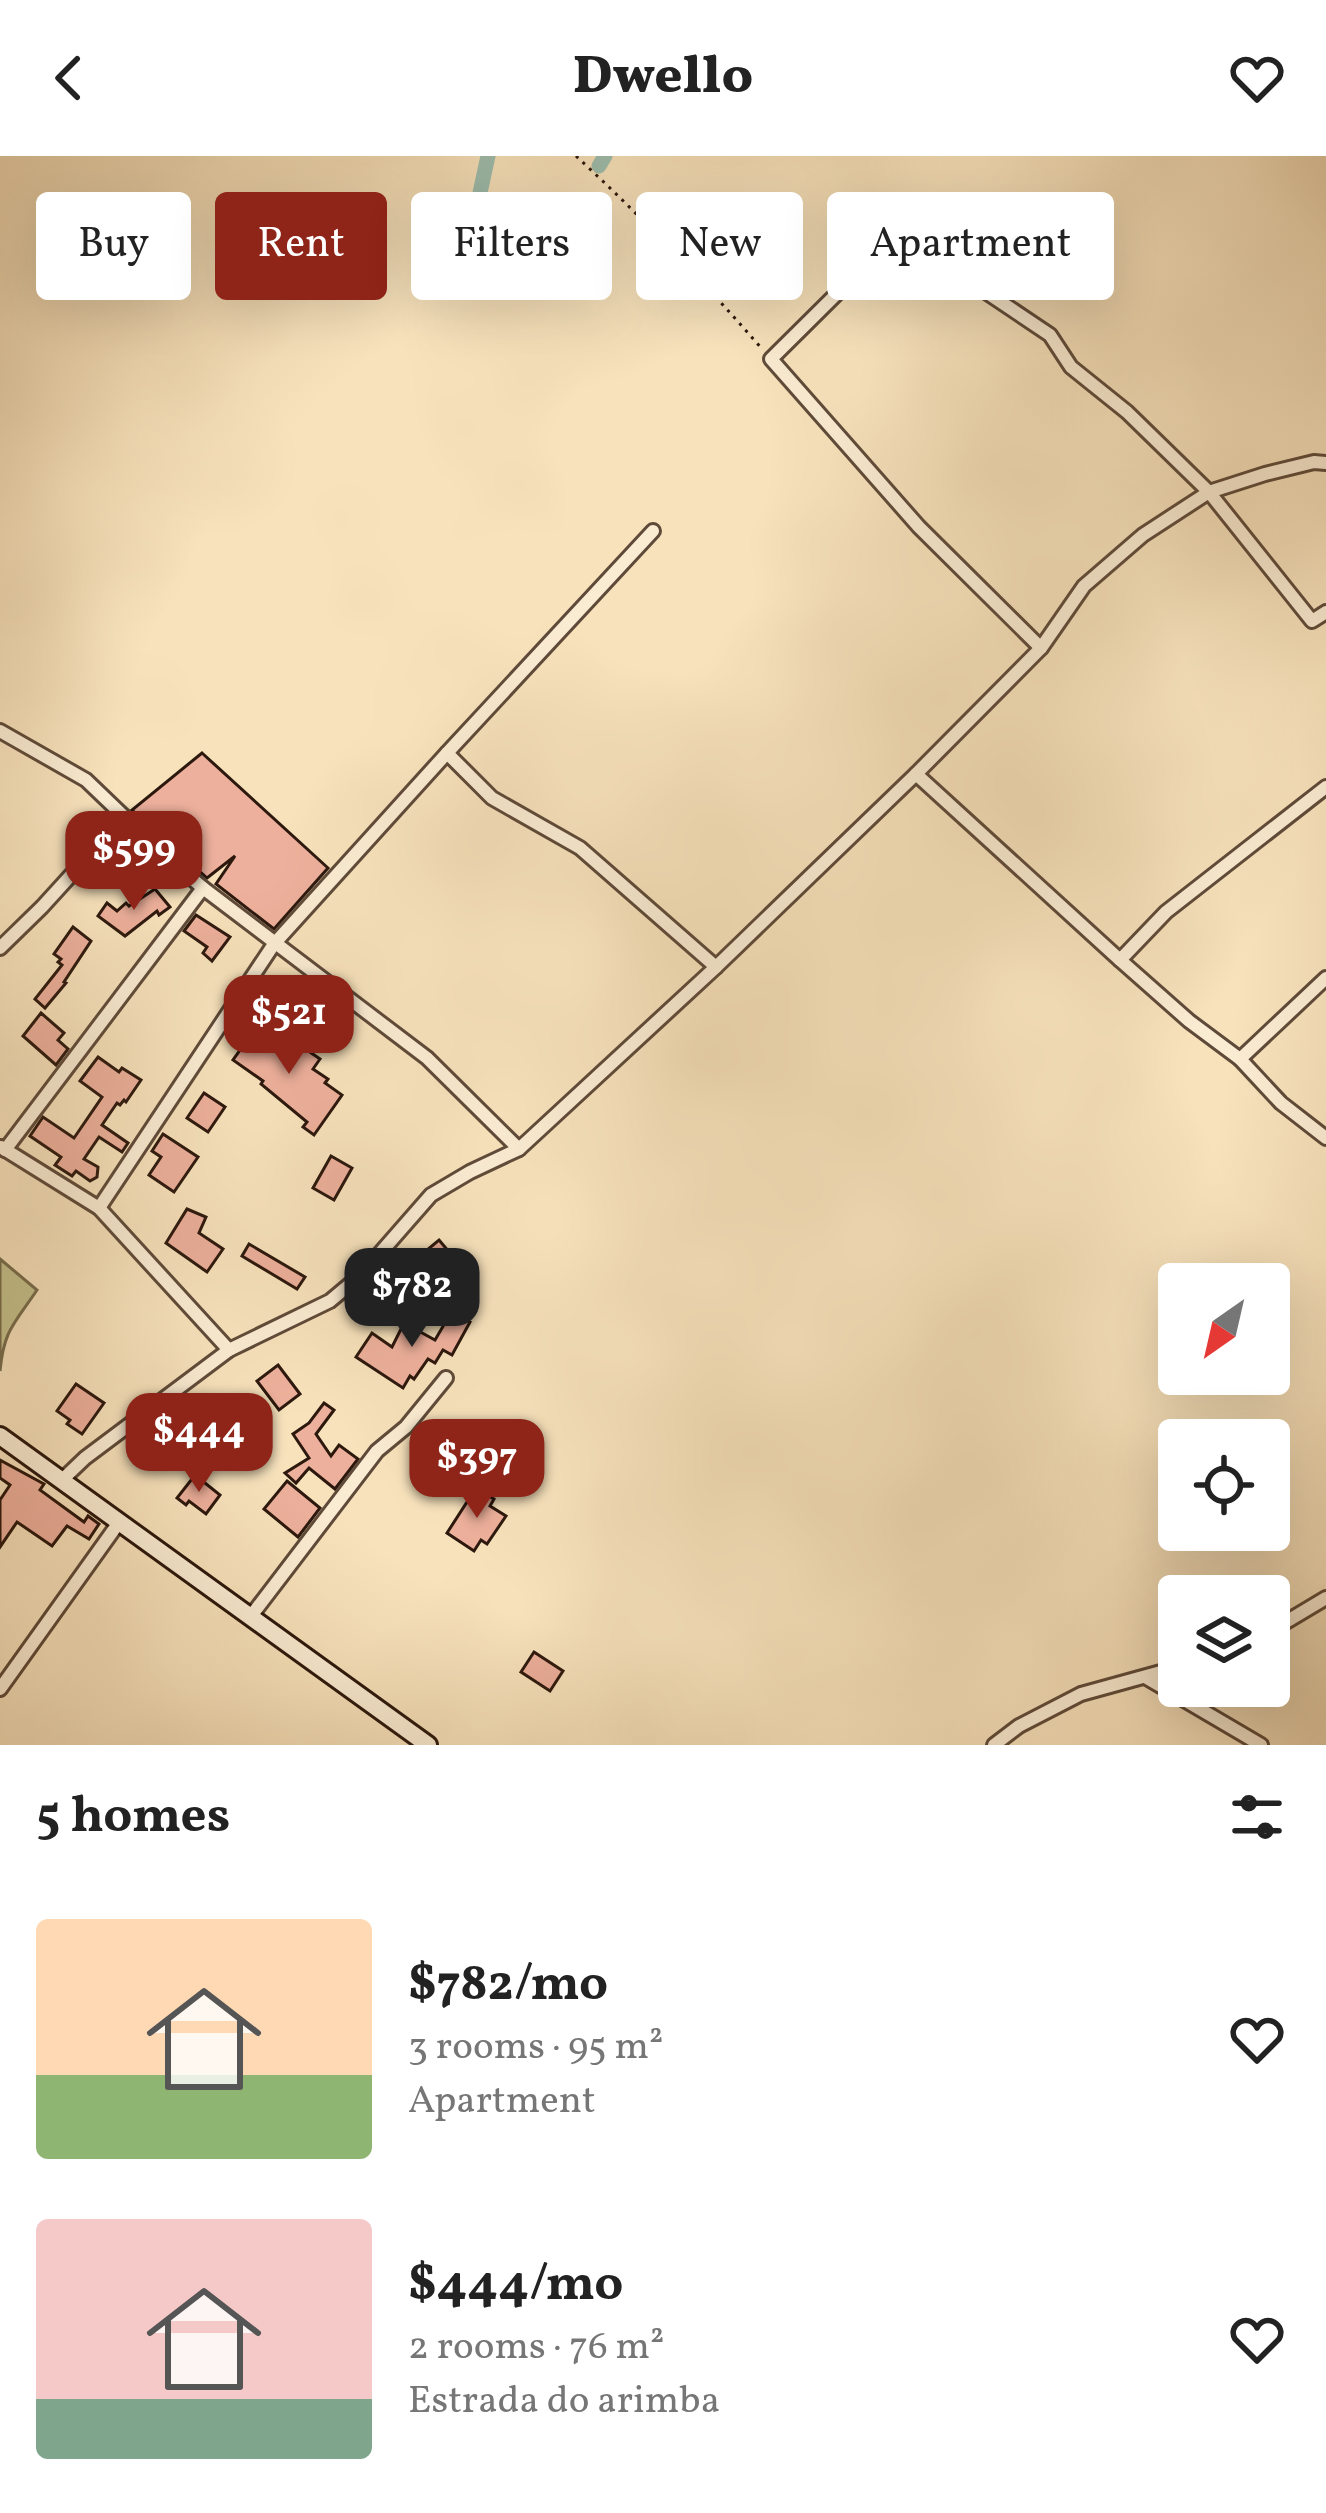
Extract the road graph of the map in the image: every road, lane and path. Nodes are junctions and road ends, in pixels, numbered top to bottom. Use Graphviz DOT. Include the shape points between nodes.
graph roads {
  1 [pos="576,156"];
  2 [pos="771,359"];
  3 [pos="1326,463"];
  4 [pos="1209,493"];
  5 [pos="653,531"];
  6 [pos="1326,612"];
  7 [pos="1041,648"];
  8 [pos="0,730"];
  9 [pos="446,753"];
  10 [pos="916,774"];
  11 [pos="1326,787"];
  12 [pos="124,817"];
  13 [pos="203,888"];
  14 [pos="274,944"];
  15 [pos="0,949"];
  16 [pos="1120,959"];
  17 [pos="716,967"];
  18 [pos="1326,978"];
  19 [pos="1240,1059"];
  20 [pos="1326,1138"];
  21 [pos="3,1148"];
  22 [pos="519,1149"];
  23 [pos="99,1208"];
  24 [pos="230,1350"];
  25 [pos="446,1378"];
  26 [pos="0,1436"];
  27 [pos="62,1480"];
  28 [pos="120,1521"];
  29 [pos="1326,1598"];
  30 [pos="250,1616"];
  31 [pos="1290,1619"];
  32 [pos="1158,1674"];
  33 [pos="1147,1678"];
  34 [pos="0,1689"];
  35 [pos="428,1745"];
  36 [pos="994,1745"];
  37 [pos="1261,1745"];
  1 -- 2 [label="path"];
  2 -- 4 [label="street" via="898,233 1050,335 1071,367"];
  2 -- 7 [label="street" via="919,527"];
  3 -- 4 [label="street"];
  4 -- 6 [label="street" via="1312,621"];
  4 -- 7 [label="street" via="1084,586"];
  5 -- 9 [label="street"];
  7 -- 10 [label="street"];
  8 -- 12 [label="street" via="86,780"];
  9 -- 14 [label="street"];
  9 -- 17 [label="street" via="492,799 580,848"];
  10 -- 16 [label="street"];
  10 -- 17 [label="street"];
  11 -- 16 [label="street" via="1166,912"];
  12 -- 13 [label="street"];
  12 -- 15 [label="street"];
  13 -- 14 [label="street"];
  13 -- 21 [label="street"];
  14 -- 22 [label="street" via="427,1058"];
  14 -- 23 [label="street"];
  16 -- 19 [label="street"];
  17 -- 22 [label="street"];
  18 -- 19 [label="street"];
  19 -- 20 [label="street"];
  21 -- 23 [label="street"];
  22 -- 24 [label="street" via="431,1195 330,1301"];
  23 -- 24 [label="street"];
  24 -- 27 [label="street"];
  25 -- 30 [label="street" via="377,1451"];
  26 -- 27 [label="main road"];
  27 -- 28 [label="main road"];
  28 -- 30 [label="main road"];
  28 -- 34 [label="street"];
  29 -- 31 [label="street"];
  30 -- 35 [label="main road"];
  32 -- 33 [label="street"];
  33 -- 36 [label="street" via="1081,1694"];
  33 -- 37 [label="street"];
}
